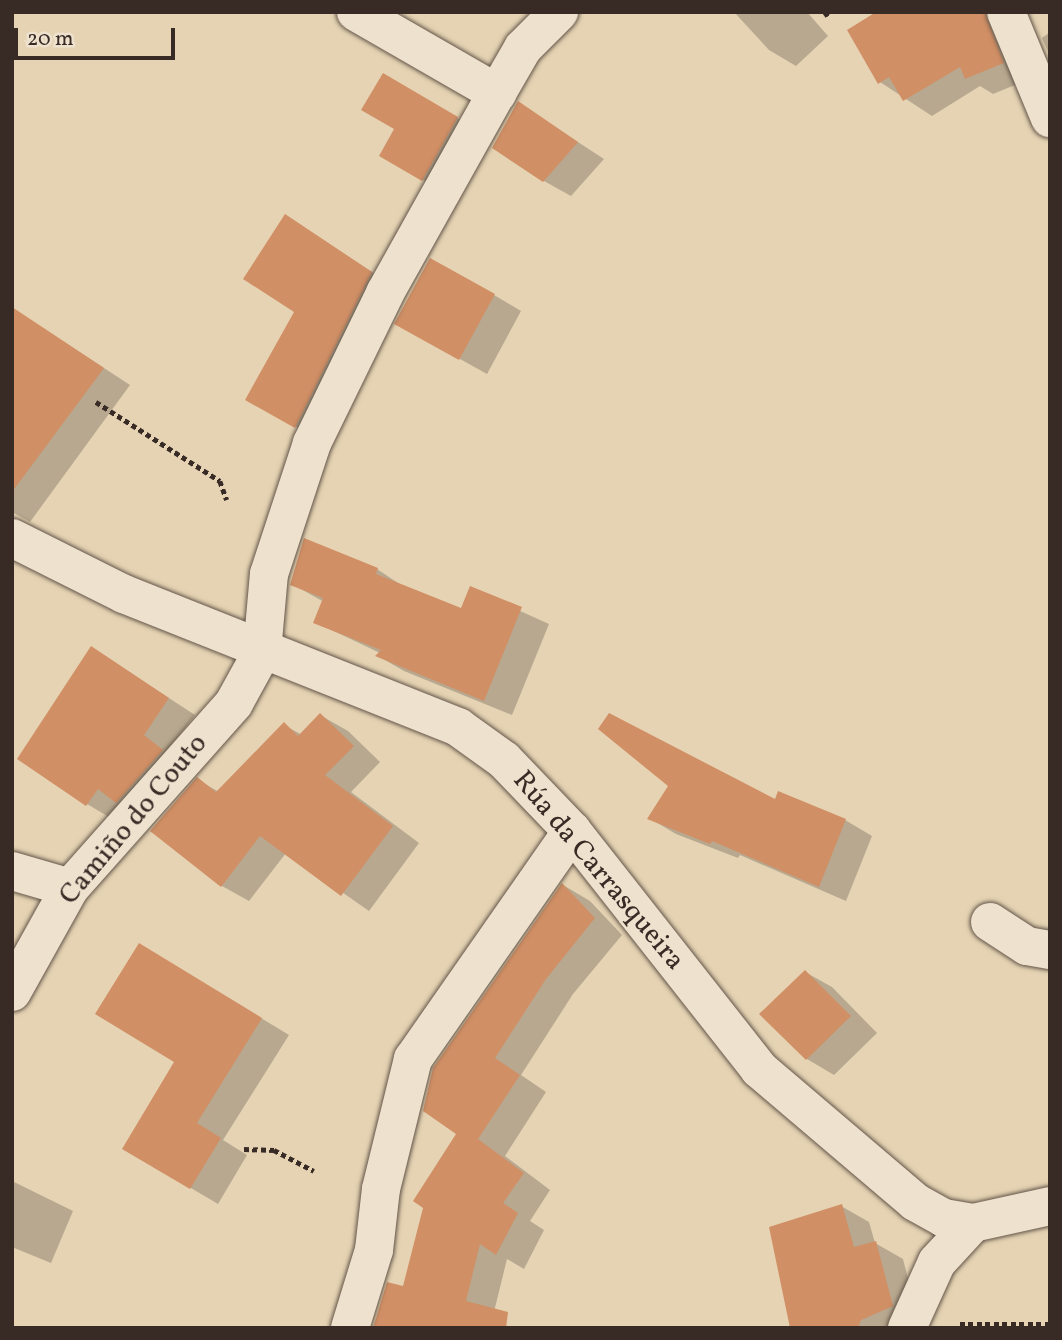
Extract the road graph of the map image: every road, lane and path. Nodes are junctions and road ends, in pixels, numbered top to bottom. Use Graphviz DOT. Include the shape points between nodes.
graph roads {
  1 [pos="356,12"];
  2 [pos="559,12"];
  3 [pos="1006,12"];
  4 [pos="498,93"];
  5 [pos="1050,118"];
  6 [pos="96,402"];
  7 [pos="228,500"];
  8 [pos="12,538"];
  9 [pos="262,652"];
  10 [pos="572,831"];
  11 [pos="12,871"];
  12 [pos="70,888"];
  13 [pos="990,922"];
  14 [pos="1050,950"];
  15 [pos="12,992"];
  16 [pos="244,1149"];
  17 [pos="314,1171"];
  18 [pos="1050,1206"];
  19 [pos="973,1223"];
  20 [pos="1050,1324"];
  21 [pos="908,1326"];
  22 [pos="349,1328"];
  1 -- 4 [label="street"];
  2 -- 4 [label="street" via="523,48"];
  3 -- 5 [label="street"];
  4 -- 9 [label="street" via="385,293 312,443 269,574"];
  6 -- 7 [label="path" via="220,481"];
  8 -- 9 [label="street, Rúa da Carrasqueira" via="124,594"];
  9 -- 10 [label="street, Rúa da Carrasqueira" via="376,691 457,727 504,760"];
  9 -- 12 [label="street, Camiño do Couto" via="234,703"];
  10 -- 19 [label="street, Rúa da Carrasqueira" via="758,1069 915,1202 944,1219"];
  10 -- 22 [label="street" via="414,1059 381,1189 374,1250"];
  11 -- 12 [label="street"];
  12 -- 15 [label="street, Camiño do Couto"];
  13 -- 14 [label="street" via="1027,946"];
  16 -- 17 [label="path" via="274,1150"];
  18 -- 19 [label="street, Rúa da Carrasqueira"];
  19 -- 21 [label="street" via="937,1262"];
  20 -- 21 [label="path"];
}
